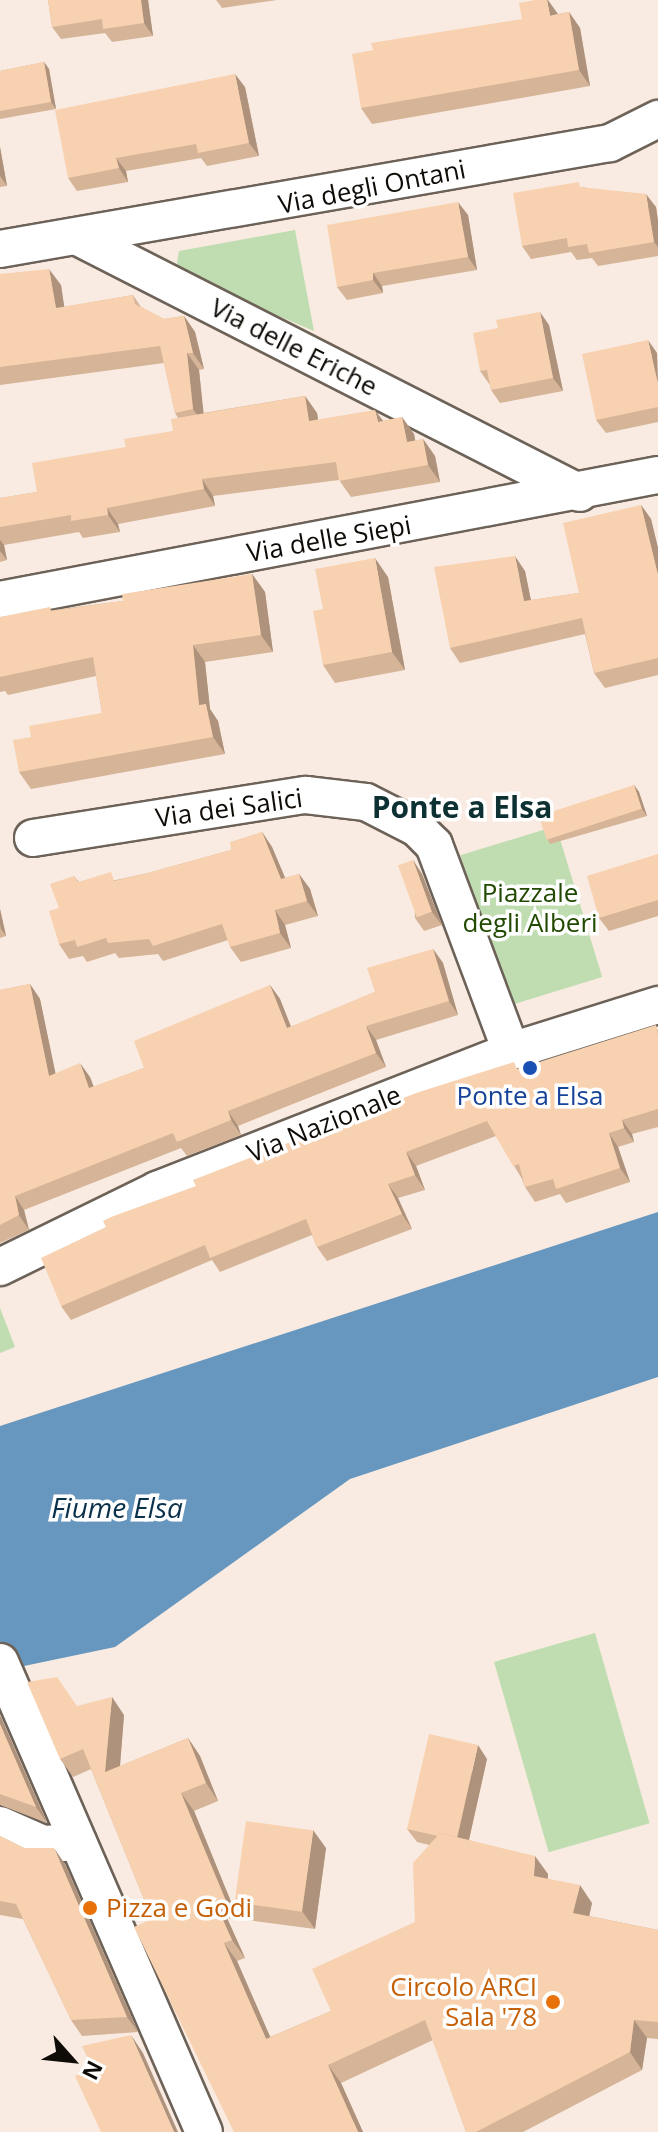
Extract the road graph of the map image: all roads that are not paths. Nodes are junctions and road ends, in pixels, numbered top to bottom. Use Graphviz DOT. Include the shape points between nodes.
graph roads {
  1 [pos="658,119"];
  2 [pos="80,238"];
  3 [pos="0,249"];
  4 [pos="658,475"];
  5 [pos="580,493"];
  6 [pos="0,600"];
  7 [pos="33,838"];
  8 [pos="658,1005"];
  9 [pos="511,1051"];
  10 [pos="0,1267"];
  11 [pos="0,1662"];
  12 [pos="0,1825"];
  13 [pos="78,1842"];
  14 [pos="204,2132"];
  1 -- 2 [label="street, Via degli Ontani" via="610,143"];
  2 -- 3 [label="street"];
  2 -- 5 [label="street, Via delle Eriche"];
  4 -- 5 [label="street, Via delle Siepi"];
  5 -- 6 [label="street, Via delle Siepi"];
  7 -- 9 [label="street, Via dei Salici" via="306,795 366,802 417,828 434,845"];
  8 -- 9 [label="street, Via Nazionale"];
  9 -- 10 [label="street, Via Nazionale" via="157,1190"];
  11 -- 13 [label="street"];
  12 -- 13 [label="street" via="43,1844"];
  13 -- 14 [label="street"];
}
